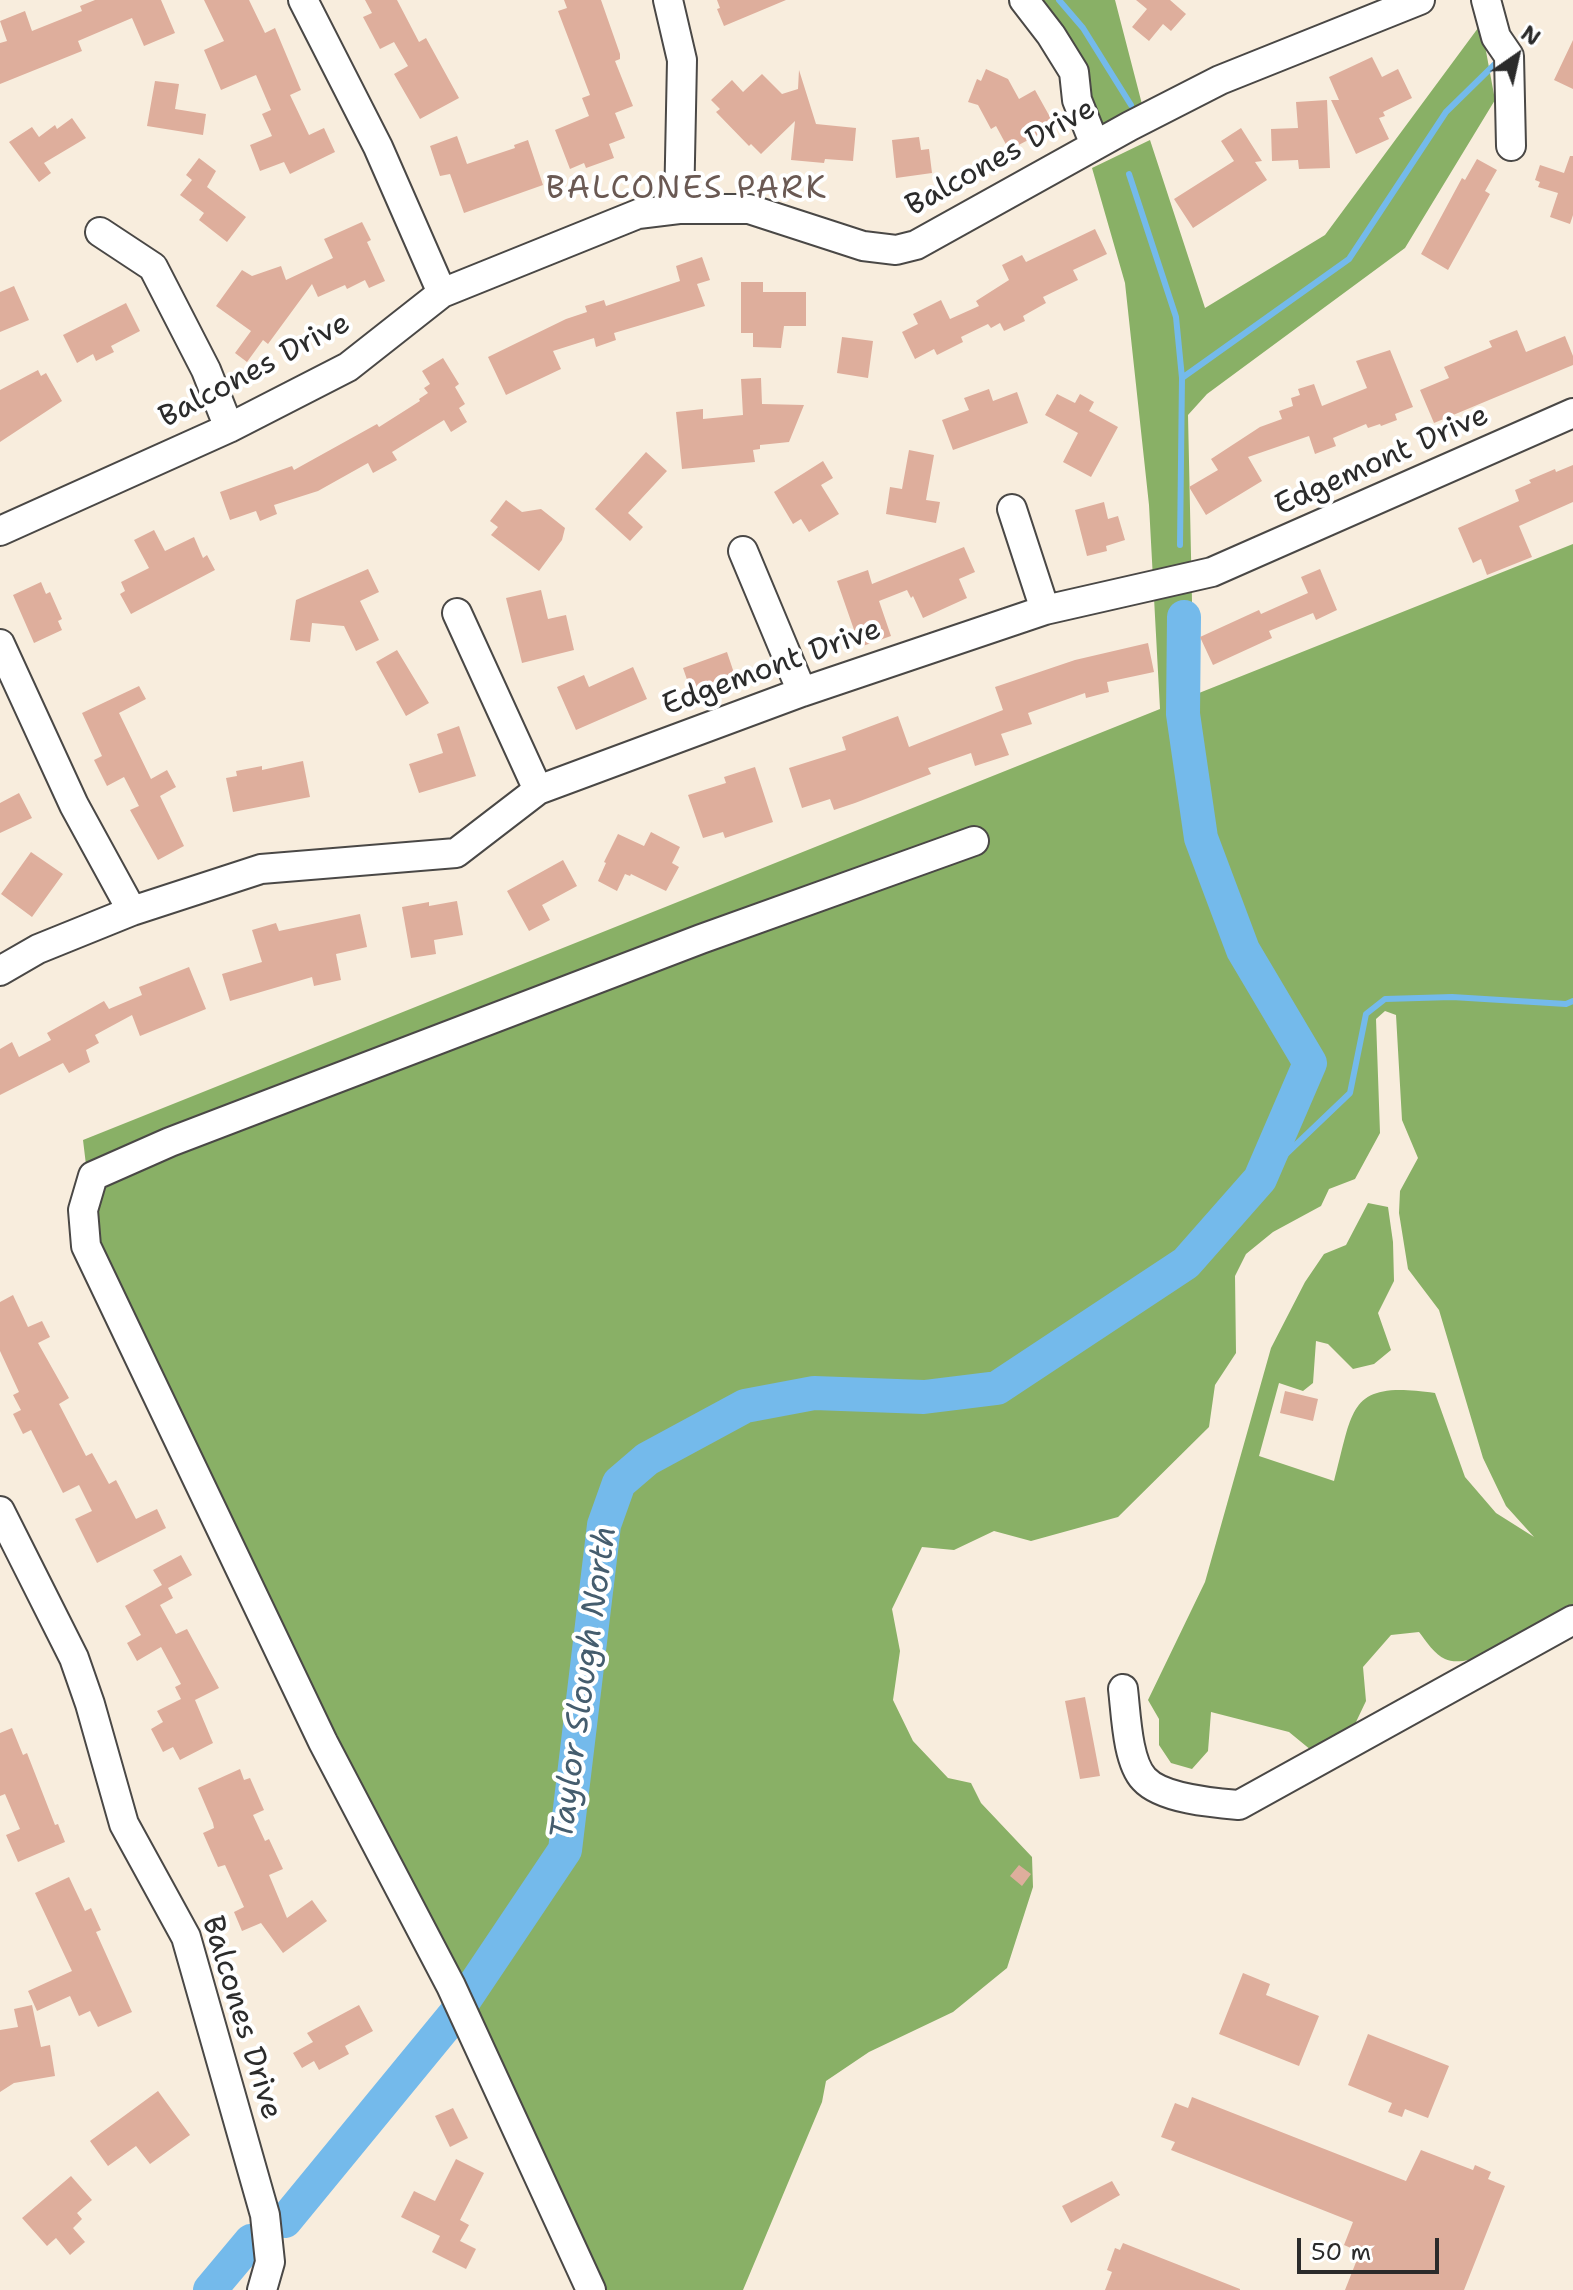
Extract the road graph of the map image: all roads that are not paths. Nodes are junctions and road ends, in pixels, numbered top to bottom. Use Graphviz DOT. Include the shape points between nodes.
graph roads {
  1 [pos="303,0"];
  2 [pos="668,0"];
  3 [pos="1024,0"];
  4 [pos="1420,0"];
  5 [pos="1486,0"];
  6 [pos="1095,145"];
  7 [pos="1511,146"];
  8 [pos="679,209"];
  9 [pos="100,232"];
  10 [pos="442,293"];
  11 [pos="1573,413"];
  12 [pos="229,428"];
  13 [pos="1012,509"];
  14 [pos="0,531"];
  15 [pos="743,551"];
  16 [pos="1045,610"];
  17 [pos="457,613"];
  18 [pos="0,644"];
  19 [pos="802,692"];
  20 [pos="538,790"];
  21 [pos="974,841"];
  22 [pos="132,911"];
  23 [pos="0,971"];
  24 [pos="0,1511"];
  25 [pos="1573,1620"];
  26 [pos="1123,1689"];
  27 [pos="262,2290"];
  28 [pos="591,2290"];
  1 -- 10 [label="street" via="378,147"];
  2 -- 8 [label="street" via="682,60"];
  3 -- 6 [label="street" via="1074,72 1077,100"];
  4 -- 6 [label="street, Balcones Drive" via="1220,80"];
  5 -- 7 [label="street" via="1496,37 1509,56"];
  6 -- 8 [label="street, Balcones Drive" via="916,245 896,250 863,246 749,209"];
  8 -- 10 [label="street, Balcones Drive" via="638,214"];
  9 -- 12 [label="street" via="153,267"];
  10 -- 12 [label="street, Balcones Drive" via="348,367"];
  11 -- 16 [label="street, Edgemont Drive" via="1212,572"];
  12 -- 14 [label="street, Balcones Drive"];
  13 -- 16 [label="street"];
  15 -- 19 [label="street"];
  16 -- 19 [label="street, Edgemont Drive"];
  17 -- 20 [label="street"];
  18 -- 22 [label="street" via="74,805"];
  19 -- 20 [label="street, Edgemont Drive"];
  20 -- 22 [label="street, Edgemont Drive" via="456,853 261,869"];
  21 -- 28 [label="street" via="170,1142 93,1176 83,1210 86,1246 323,1742 451,1986"];
  22 -- 23 [label="street, Edgemont Drive" via="38,949"];
  24 -- 27 [label="street, Balcones Drive" via="74,1658 124,1824 186,1937 265,2215 270,2262"];
  25 -- 26 [label="street" via="1239,1805 1202,1802 1144,1780 1133,1757"];
}
